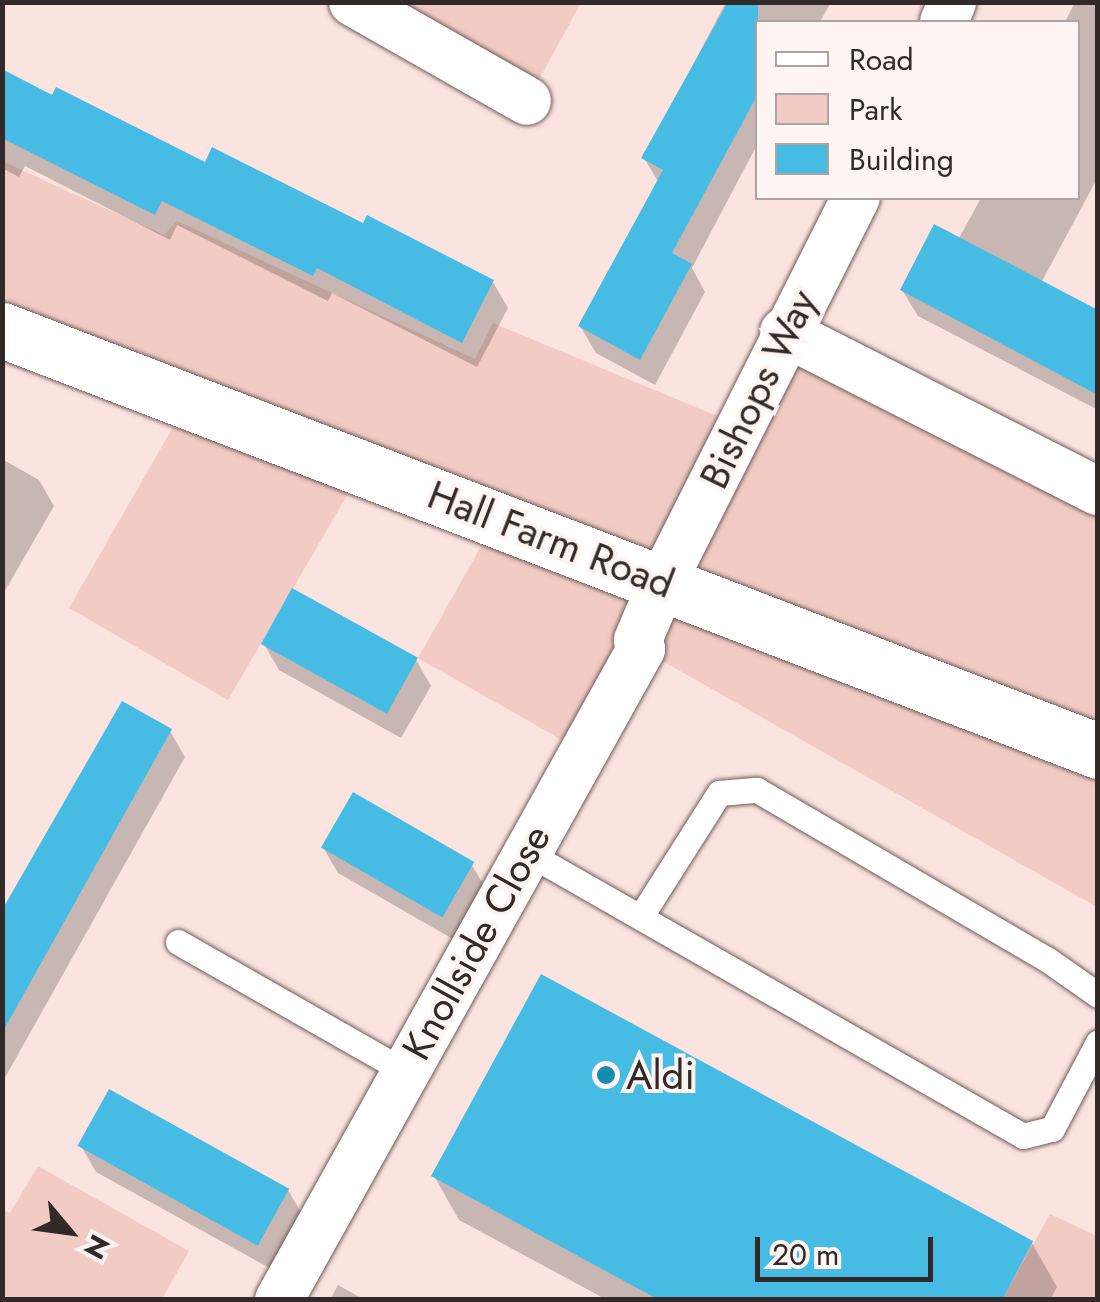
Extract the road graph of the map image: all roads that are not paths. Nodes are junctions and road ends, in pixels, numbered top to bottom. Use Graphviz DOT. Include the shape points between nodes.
graph roads {
  1 [pos="352,2"];
  2 [pos="527,101"];
  3 [pos="855,200"];
  4 [pos="2,330"];
  5 [pos="784,332"];
  6 [pos="1098,491"];
  7 [pos="663,581"];
  8 [pos="1098,751"];
  9 [pos="526,852"];
  10 [pos="641,916"];
  11 [pos="178,942"];
  12 [pos="1098,996"];
  13 [pos="1098,1042"];
  14 [pos="404,1071"];
  15 [pos="279,1300"];
  1 -- 2 [label="street"];
  3 -- 5 [label="street, Bishops Way"];
  4 -- 7 [label="street, Hall Farm Road"];
  5 -- 6 [label="street"];
  5 -- 7 [label="street, Bishops Way"];
  7 -- 8 [label="street, Hall Farm Road"];
  7 -- 9 [label="street, Knollside Close" via="638,640 641,648"];
  9 -- 10 [label="lane"];
  9 -- 14 [label="street, Knollside Close"];
  10 -- 12 [label="lane" via="719,793 758,790"];
  10 -- 13 [label="lane" via="1023,1136 1052,1129"];
  11 -- 14 [label="lane"];
  14 -- 15 [label="street, Knollside Close"];
}
